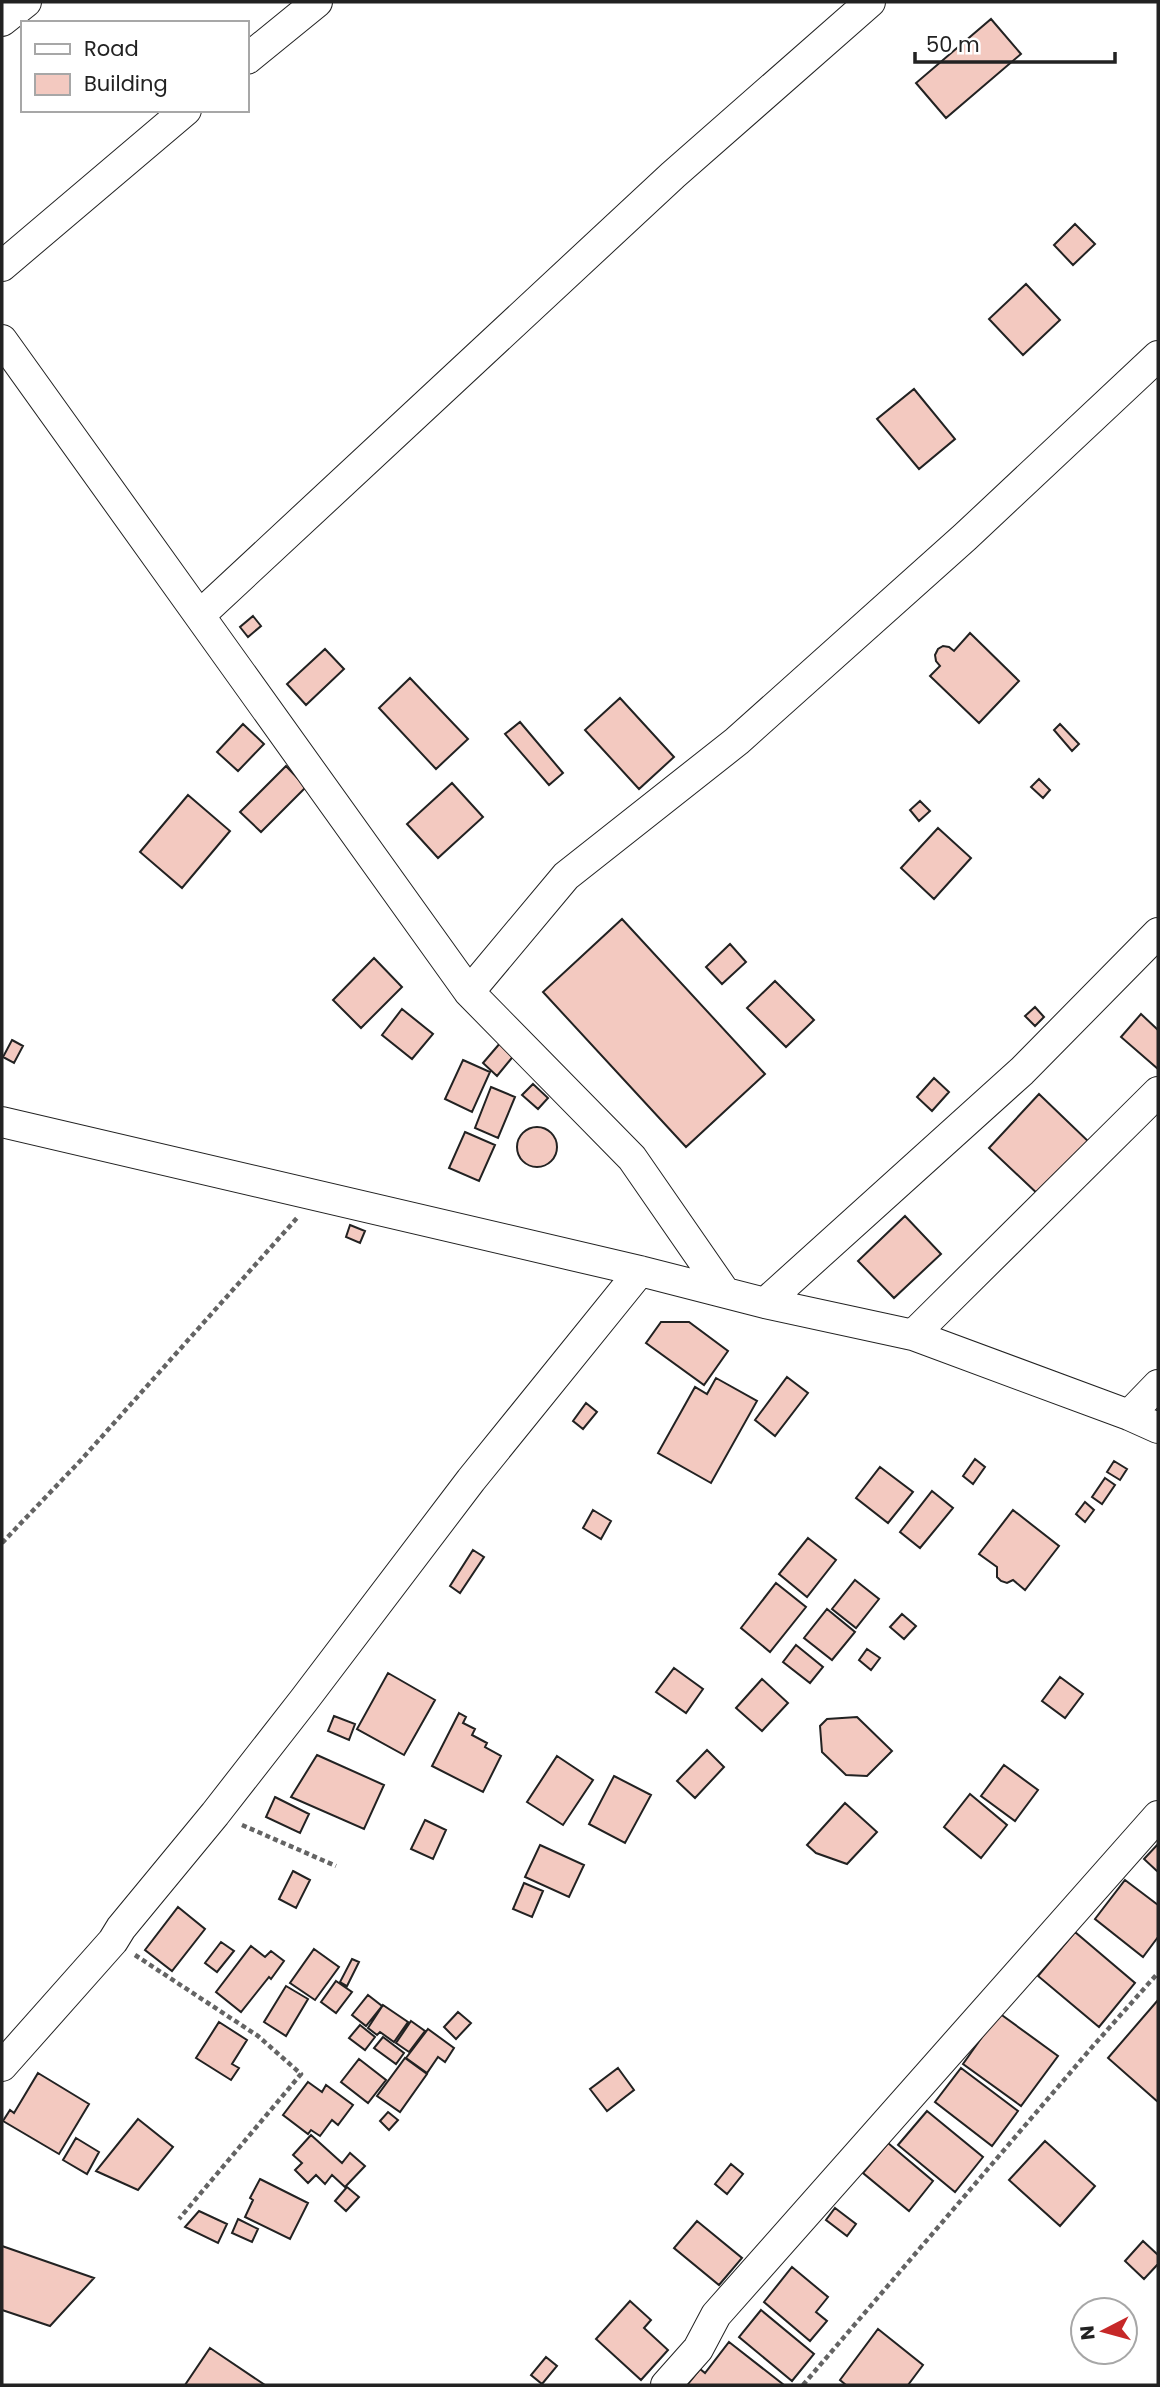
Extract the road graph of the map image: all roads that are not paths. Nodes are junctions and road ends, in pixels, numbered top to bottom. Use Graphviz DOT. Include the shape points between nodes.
graph roads {
  1 [pos="26,2"];
  2 [pos="317,2"];
  3 [pos="870,2"];
  4 [pos="2,21"];
  5 [pos="248,58"];
  6 [pos="184,112"];
  7 [pos="2,265"];
  8 [pos="2,340"];
  9 [pos="1158,356"];
  10 [pos="200,615"];
  11 [pos="1158,933"];
  12 [pos="469,992"];
  13 [pos="1158,1092"];
  14 [pos="2,1122"];
  15 [pos="640,1271"];
  16 [pos="724,1292"];
  17 [pos="765,1303"];
  18 [pos="913,1335"];
  19 [pos="1158,1385"];
  20 [pos="1129,1415"];
  21 [pos="1158,1428"];
  22 [pos="1158,1816"];
  23 [pos="2,2066"];
  24 [pos="666,2385"];
  1 -- 4 [label="street"];
  2 -- 5 [label="street"];
  3 -- 10 [label="street" via="663,184"];
  6 -- 7 [label="street"];
  8 -- 10 [label="street"];
  9 -- 12 [label="street" via="737,741 566,876"];
  10 -- 12 [label="street"];
  11 -- 17 [label="street" via="1021,1071"];
  12 -- 16 [label="street" via="632,1157"];
  13 -- 18 [label="street"];
  14 -- 15 [label="street"];
  15 -- 16 [label="street"];
  15 -- 23 [label="street" via="471,1480 215,1814 113,1941"];
  16 -- 17 [label="street"];
  17 -- 18 [label="street"];
  18 -- 20 [label="street"];
  19 -- 20 [label="street"];
  20 -- 21 [label="street"];
  22 -- 24 [label="street" via="716,2315 698,2349"];
}
